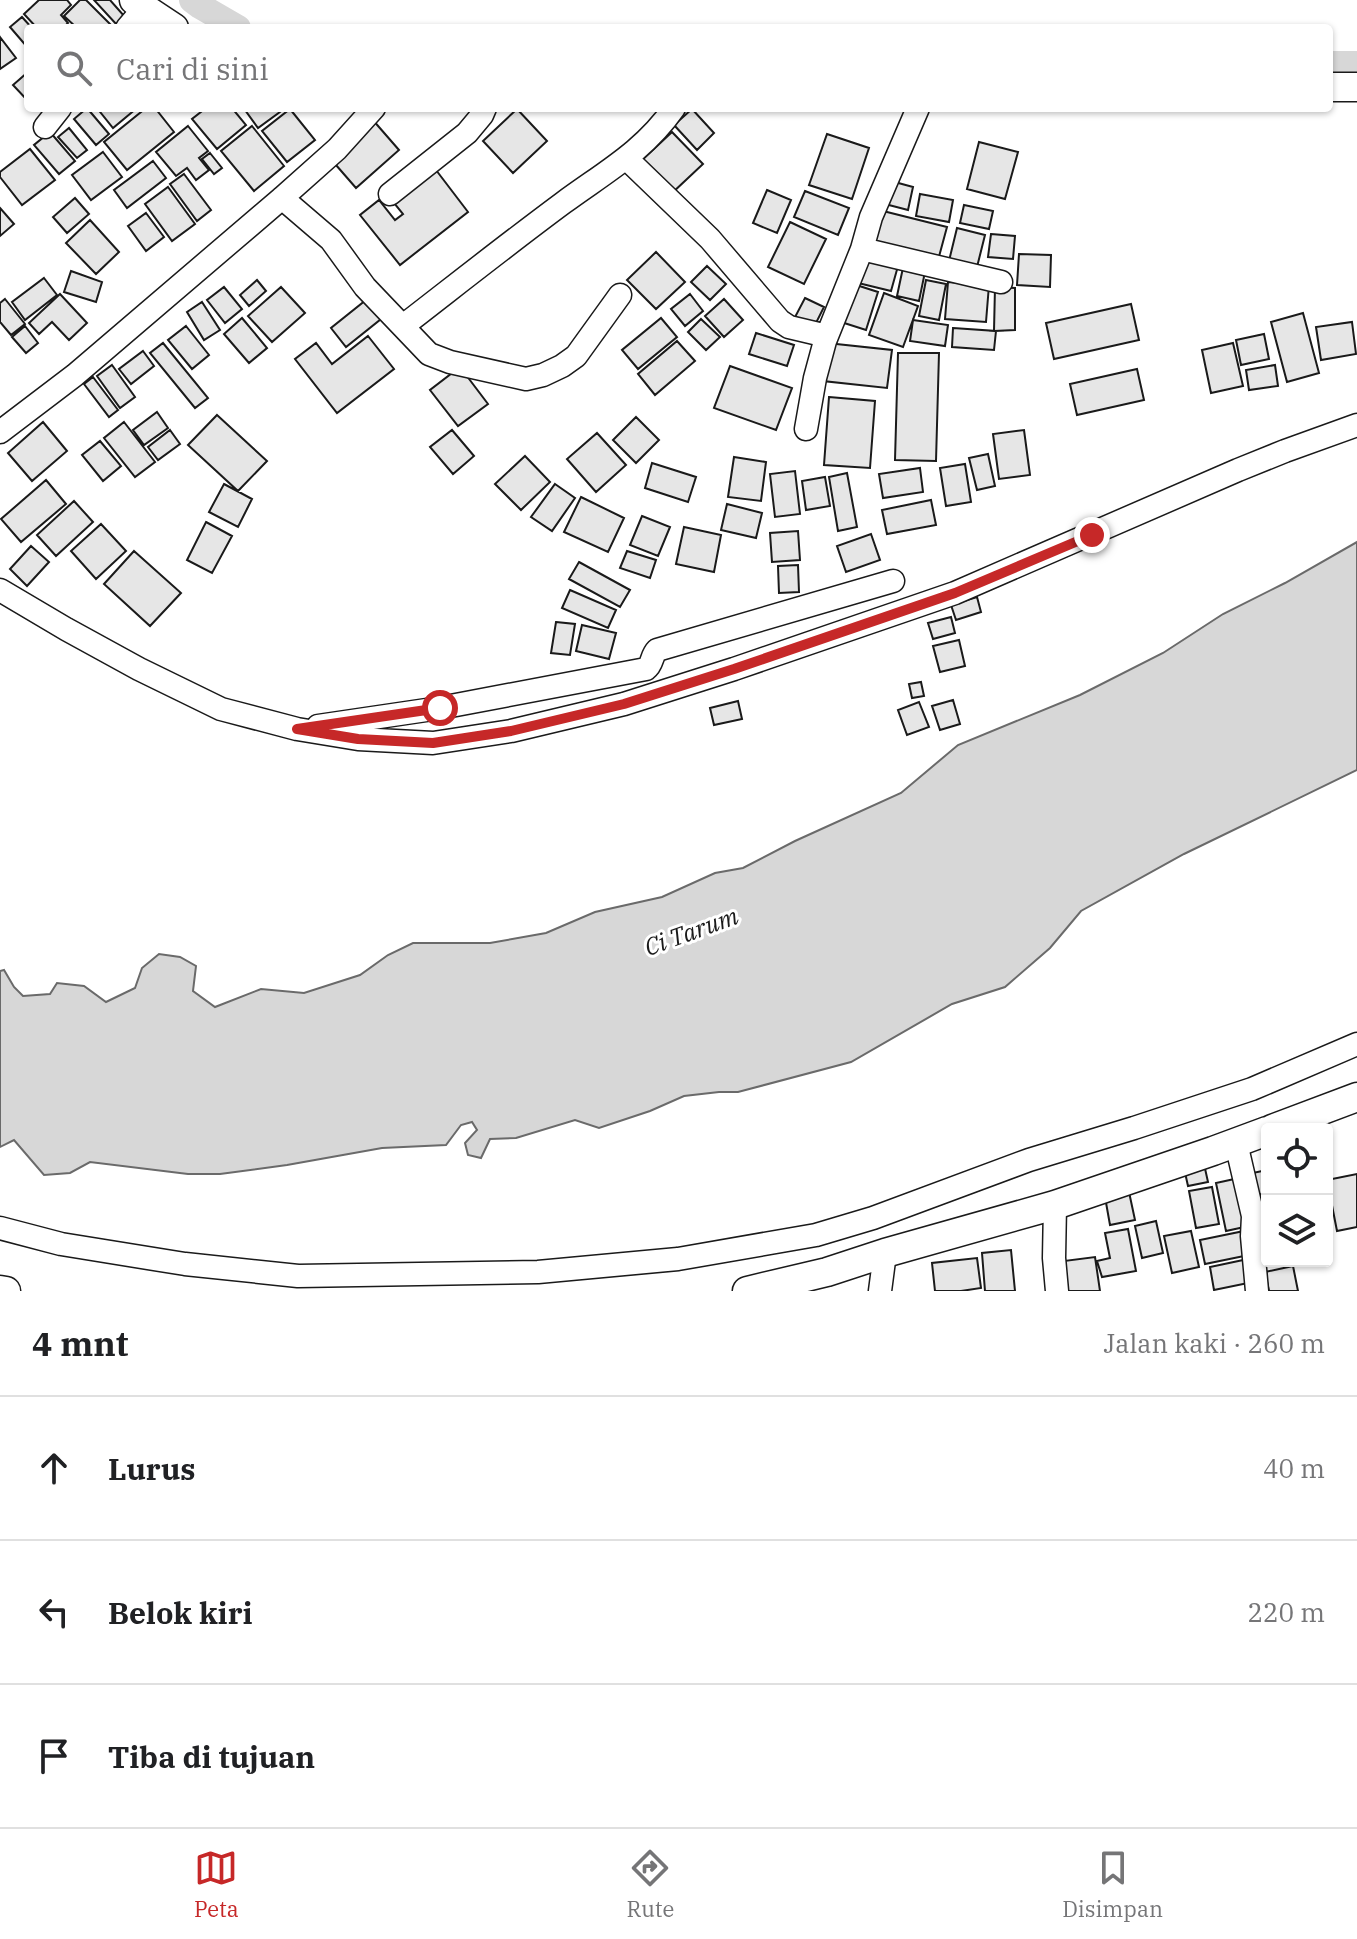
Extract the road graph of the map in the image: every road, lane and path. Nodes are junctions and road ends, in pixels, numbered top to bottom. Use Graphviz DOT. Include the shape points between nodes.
graph roads {
  1 [pos="135,12"];
  2 [pos="164,24"];
  3 [pos="1333,87"];
  4 [pos="1357,87"];
  5 [pos="57,112"];
  6 [pos="370,112"];
  7 [pos="483,112"];
  8 [pos="671,112"];
  9 [pos="916,112"];
  10 [pos="45,127"];
  11 [pos="627,159"];
  12 [pos="390,194"];
  13 [pos="282,198"];
  14 [pos="862,249"];
  15 [pos="1001,282"];
  16 [pos="620,295"];
  17 [pos="403,326"];
  18 [pos="827,336"];
  19 [pos="1357,425"];
  20 [pos="806,429"];
  21 [pos="0,432"];
  22 [pos="893,581"];
  23 [pos="0,590"];
  24 [pos="297,729"];
  25 [pos="1357,1044"];
  26 [pos="1357,1097"];
  27 [pos="1288,1123"];
  28 [pos="1261,1133"];
  29 [pos="1236,1143"];
  30 [pos="1055,1205"];
  31 [pos="0,1228"];
  32 [pos="885,1253"];
  33 [pos="747,1291"];
  34 [pos="880,1291"];
  35 [pos="1057,1291"];
  36 [pos="1257,1291"];
  1 -- 2 [label="street"];
  3 -- 4 [label="street"];
  5 -- 10 [label="street"];
  6 -- 13 [label="street"];
  7 -- 12 [label="street" via="467,133"];
  8 -- 11 [label="street"];
  9 -- 14 [label="street"];
  11 -- 17 [label="street"];
  11 -- 18 [label="street" via="710,239 780,321"];
  13 -- 17 [label="street" via="331,240 365,287"];
  13 -- 21 [label="street" via="75,375"];
  14 -- 15 [label="street"];
  14 -- 18 [label="street"];
  16 -- 17 [label="street" via="576,356 526,379 429,354"];
  18 -- 20 [label="street"];
  19 -- 24 [label="street" via="955,593 624,704 433,743"];
  22 -- 24 [label="street" via="657,650 646,669"];
  23 -- 24 [label="street" via="221,709"];
  25 -- 31 [label="street" via="1252,1089 1029,1160 873,1218 816,1235 678,1259 538,1272 298,1276 170,1262"];
  26 -- 27 [label="street"];
  28 -- 29 [label="street"];
  29 -- 30 [label="street"];
  29 -- 36 [label="street" via="1253,1216"];
  30 -- 32 [label="street"];
  30 -- 35 [label="street"];
  32 -- 33 [label="street"];
  32 -- 34 [label="street"];
}
